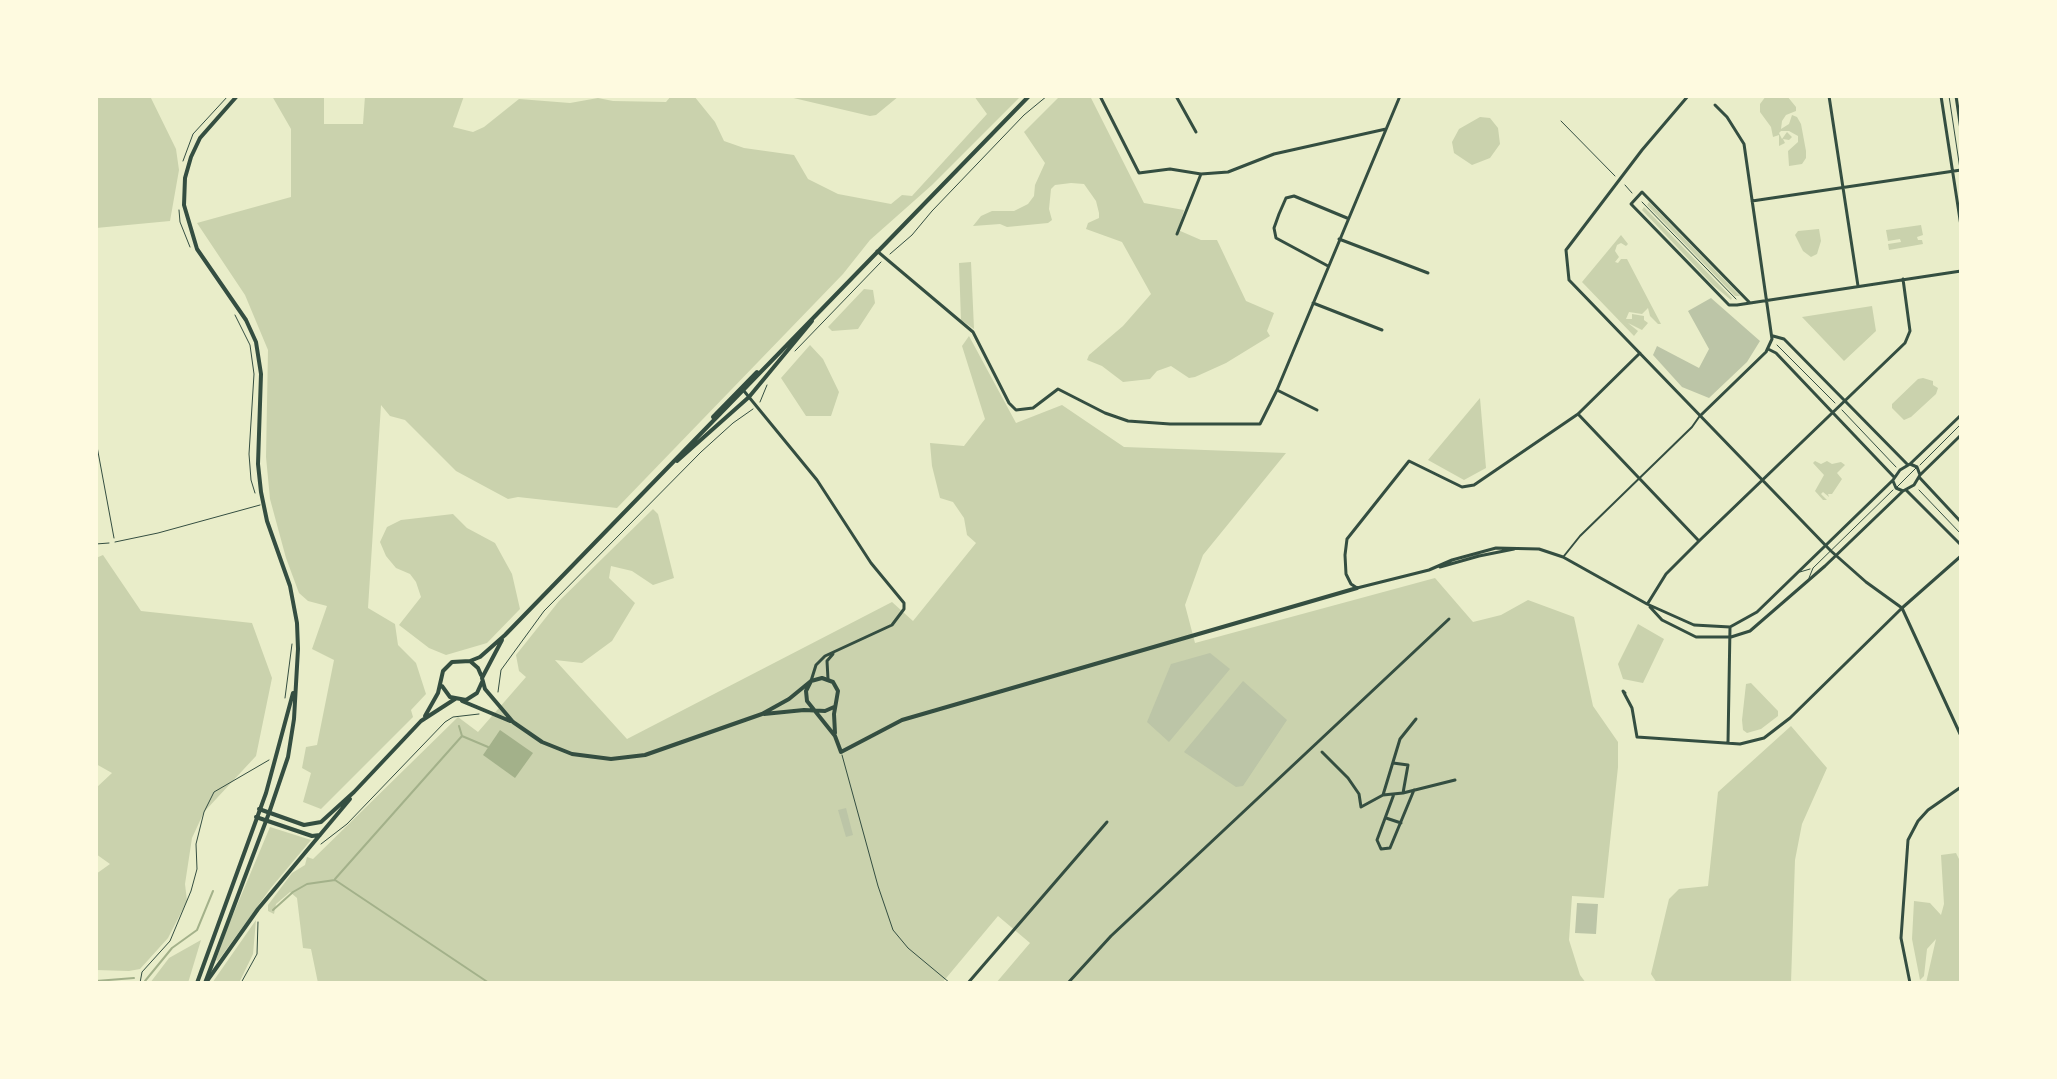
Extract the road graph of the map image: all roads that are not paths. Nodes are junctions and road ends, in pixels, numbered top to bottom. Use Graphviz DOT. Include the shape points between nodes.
graph roads {
  1 [pos="237,96"];
  2 [pos="1029,96"];
  3 [pos="1100,96"];
  4 [pos="1176,96"];
  5 [pos="1400,96"];
  6 [pos="1688,96"];
  7 [pos="1830,96"];
  8 [pos="1941,96"];
  9 [pos="1949,96"];
  10 [pos="1956,96"];
  11 [pos="1715,105"];
  12 [pos="1386,129"];
  13 [pos="1961,130"];
  14 [pos="1196,132"];
  15 [pos="1953,171"];
  16 [pos="1961,171"];
  17 [pos="1201,174"];
  18 [pos="1844,187"];
  19 [pos="1752,201"];
  20 [pos="1348,219"];
  21 [pos="1961,226"];
  22 [pos="1177,234"];
  23 [pos="1339,239"];
  24 [pos="877,251"];
  25 [pos="1328,266"];
  26 [pos="1961,271"];
  27 [pos="1428,273"];
  28 [pos="1903,279"];
  29 [pos="1858,286"];
  30 [pos="1767,300"];
  31 [pos="829,301"];
  32 [pos="1313,303"];
  33 [pos="1750,303"];
  34 [pos="1382,330"];
  35 [pos="1772,336"];
  36 [pos="1768,349"];
  37 [pos="1640,353"];
  38 [pos="776,356"];
  39 [pos="743,390"];
  40 [pos="1277,390"];
  41 [pos="749,397"];
  42 [pos="1845,402"];
  43 [pos="1317,410"];
  44 [pos="1833,413"];
  45 [pos="1578,414"];
  46 [pos="1961,415"];
  47 [pos="1700,416"];
  48 [pos="1961,424"];
  49 [pos="702,431"];
  50 [pos="1961,435"];
  51 [pos="1909,465"];
  52 [pos="1917,467"];
  53 [pos="1920,476"];
  54 [pos="657,479"];
  55 [pos="1640,479"];
  56 [pos="1894,479"];
  57 [pos="1762,481"];
  58 [pos="1896,488"];
  59 [pos="1904,490"];
  60 [pos="263,504"];
  61 [pos="1961,522"];
  62 [pos="1699,541"];
  63 [pos="115,542"];
  64 [pos="1961,545"];
  65 [pos="1826,546"];
  66 [pos="1831,551"];
  67 [pos="1836,556"];
  68 [pos="1961,556"];
  69 [pos="1563,557"];
  70 [pos="1813,568"];
  71 [pos="1798,572"];
  72 [pos="1807,582"];
  73 [pos="1357,588"];
  74 [pos="1647,604"];
  75 [pos="1902,608"];
  76 [pos="1449,619"];
  77 [pos="1730,627"];
  78 [pos="505,635"];
  79 [pos="1731,637"];
  80 [pos="834,653"];
  81 [pos="470,661"];
  82 [pos="828,679"];
  83 [pos="482,680"];
  84 [pos="811,681"];
  85 [pos="442,683"];
  86 [pos="295,685"];
  87 [pos="1625,693"];
  88 [pos="458,700"];
  89 [pos="837,703"];
  90 [pos="814,709"];
  91 [pos="762,714"];
  92 [pos="1416,719"];
  93 [pos="421,721"];
  94 [pos="513,722"];
  95 [pos="835,736"];
  96 [pos="1961,736"];
  97 [pos="1728,743"];
  98 [pos="841,752"];
  99 [pos="1322,752"];
  100 [pos="1393,763"];
  101 [pos="1455,780"];
  102 [pos="1961,787"];
  103 [pos="1414,790"];
  104 [pos="354,792"];
  105 [pos="1403,793"];
  106 [pos="1394,794"];
  107 [pos="1383,795"];
  108 [pos="259,809"];
  109 [pos="269,813"];
  110 [pos="256,817"];
  111 [pos="1385,817"];
  112 [pos="267,820"];
  113 [pos="1107,822"];
  114 [pos="1401,823"];
  115 [pos="322,834"];
  116 [pos="197,983"];
  117 [pos="206,983"];
  118 [pos="950,983"];
  119 [pos="968,983"];
  120 [pos="1068,983"];
  121 [pos="1910,983"];
  1 -- 60 [label="street" via="200,138 185,178 184,205 197,249 256,342"];
  2 -- 24 [label="street"];
  3 -- 17 [label="street" via="1139,173 1170,169"];
  4 -- 14 [label="street"];
  5 -- 12 [label="street"];
  6 -- 37 [label="street" via="1566,250 1569,280"];
  7 -- 18 [label="street"];
  8 -- 15 [label="street"];
  9 -- 16 [label="lane"];
  10 -- 13 [label="street"];
  11 -- 19 [label="street" via="1744,144"];
  12 -- 17 [label="street" via="1274,154 1228,172"];
  12 -- 20 [label="street"];
  15 -- 16 [label="street"];
  15 -- 18 [label="street"];
  15 -- 21 [label="street"];
  17 -- 22 [label="street"];
  18 -- 19 [label="street"];
  18 -- 29 [label="street"];
  19 -- 30 [label="street"];
  20 -- 23 [label="street"];
  20 -- 25 [label="street" via="1294,196 1286,198 1274,235"];
  23 -- 25 [label="street"];
  23 -- 27 [label="street"];
  24 -- 31 [label="street"];
  24 -- 40 [label="street" via="973,332 1009,403 1020,410 1033,408 1058,389 1128,421 1254,425 1264,420"];
  25 -- 32 [label="street"];
  26 -- 28 [label="street"];
  28 -- 29 [label="street"];
  28 -- 42 [label="street" via="1909,337"];
  29 -- 30 [label="street"];
  30 -- 33 [label="street"];
  30 -- 35 [label="street"];
  31 -- 38 [label="street"];
  31 -- 41 [label="street"];
  32 -- 34 [label="street"];
  32 -- 40 [label="street"];
  33 -- 33 [label="street" via="1744,297 1642,192 1631,204 1729,305"];
  35 -- 36 [label="street"];
  35 -- 42 [label="street" via="1784,339"];
  36 -- 44 [label="street"];
  36 -- 47 [label="street"];
  37 -- 45 [label="street"];
  37 -- 47 [label="street"];
  38 -- 39 [label="street"];
  38 -- 49 [label="street"];
  39 -- 41 [label="street"];
  39 -- 49 [label="street"];
  40 -- 43 [label="street"];
  41 -- 54 [label="street"];
  41 -- 80 [label="street" via="817,480 904,603 892,625"];
  42 -- 44 [label="street"];
  42 -- 51 [label="street"];
  44 -- 56 [label="street"];
  44 -- 57 [label="street"];
  45 -- 55 [label="street"];
  45 -- 73 [label="street" via="1474,485 1462,487 1409,461 1347,539 1346,574"];
  46 -- 51 [label="street"];
  47 -- 55 [label="street"];
  47 -- 57 [label="street"];
  48 -- 52 [label="lane"];
  49 -- 54 [label="street"];
  50 -- 53 [label="street"];
  51 -- 52 [label="street"];
  51 -- 56 [label="street"];
  52 -- 53 [label="street"];
  52 -- 58 [label="lane"];
  53 -- 59 [label="street"];
  53 -- 61 [label="street"];
  54 -- 78 [label="street"];
  55 -- 62 [label="street"];
  55 -- 69 [label="street"];
  56 -- 58 [label="street"];
  56 -- 65 [label="street"];
  57 -- 62 [label="street"];
  57 -- 65 [label="street"];
  58 -- 59 [label="street"];
  58 -- 66 [label="lane"];
  59 -- 64 [label="street"];
  59 -- 67 [label="street"];
  60 -- 63 [label="lane"];
  60 -- 86 [label="street" via="293,597 298,635"];
  62 -- 74 [label="street" via="1666,574"];
  65 -- 66 [label="street"];
  65 -- 71 [label="street"];
  66 -- 67 [label="street"];
  66 -- 70 [label="lane"];
  67 -- 72 [label="street"];
  67 -- 75 [label="street"];
  68 -- 75 [label="street"];
  69 -- 73 [label="street" via="1521,549"];
  69 -- 74 [label="street"];
  70 -- 71 [label="lane"];
  70 -- 72 [label="lane"];
  71 -- 77 [label="street" via="1757,612"];
  72 -- 79 [label="street" via="1758,627"];
  73 -- 98 [label="street" via="902,720"];
  74 -- 77 [label="street" via="1694,625"];
  74 -- 79 [label="street" via="1662,620 1696,637"];
  75 -- 96 [label="street"];
  75 -- 97 [label="street" via="1778,729 1751,743"];
  76 -- 120 [label="street" via="1111,936"];
  77 -- 79 [label="street"];
  78 -- 81 [label="street"];
  78 -- 83 [label="street"];
  79 -- 97 [label="street"];
  80 -- 82 [label="street" via="827,661"];
  80 -- 84 [label="street" via="816,665"];
  81 -- 83 [label="street"];
  81 -- 85 [label="street" via="452,662 443,671"];
  82 -- 84 [label="street"];
  82 -- 89 [label="street" via="838,691"];
  83 -- 88 [label="street" via="477,693"];
  83 -- 94 [label="street"];
  84 -- 90 [label="street" via="806,696"];
  84 -- 91 [label="street"];
  85 -- 88 [label="street"];
  85 -- 93 [label="street"];
  86 -- 108 [label="street"];
  86 -- 109 [label="street" via="291,739"];
  87 -- 97 [label="street" via="1637,737"];
  88 -- 93 [label="street"];
  88 -- 94 [label="street"];
  89 -- 90 [label="street" via="825,711"];
  89 -- 95 [label="street"];
  90 -- 91 [label="street"];
  90 -- 95 [label="street"];
  91 -- 94 [label="street" via="622,759 572,754"];
  92 -- 100 [label="street" via="1400,739"];
  93 -- 104 [label="street"];
  95 -- 98 [label="street"];
  98 -- 118 [label="lane" via="893,930"];
  99 -- 107 [label="street" via="1348,778 1361,807"];
  100 -- 105 [label="street" via="1408,765"];
  100 -- 107 [label="street"];
  101 -- 103 [label="street"];
  102 -- 121 [label="street" via="1928,810 1908,840 1901,938"];
  103 -- 105 [label="street"];
  103 -- 114 [label="street"];
  104 -- 109 [label="street" via="315,825"];
  104 -- 115 [label="street"];
  105 -- 106 [label="street"];
  106 -- 107 [label="street"];
  106 -- 111 [label="street"];
  108 -- 109 [label="street"];
  108 -- 110 [label="street"];
  109 -- 112 [label="street"];
  110 -- 112 [label="street"];
  110 -- 116 [label="street"];
  111 -- 114 [label="street"];
  111 -- 114 [label="street" via="1377,840 1381,849 1390,848"];
  112 -- 115 [label="street" via="312,836"];
  112 -- 117 [label="street"];
  113 -- 119 [label="street"];
  115 -- 117 [label="street" via="265,900"];
}
